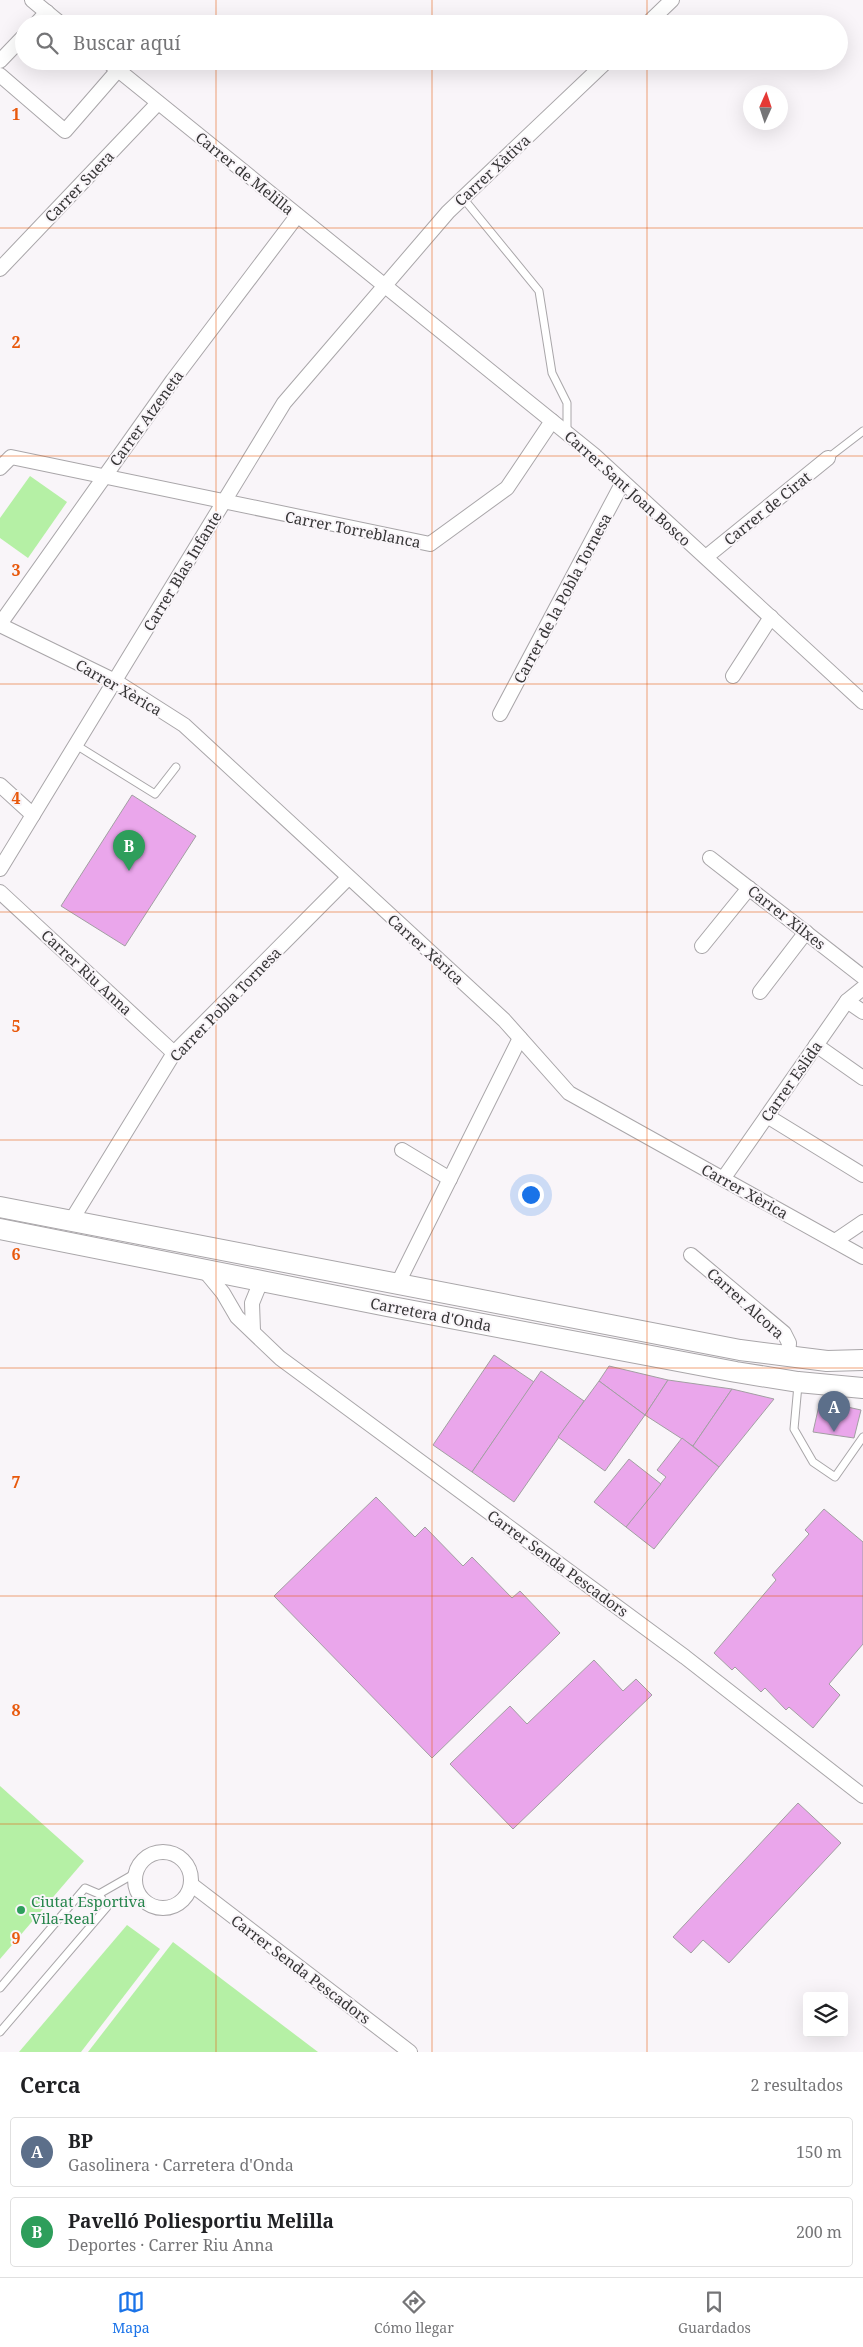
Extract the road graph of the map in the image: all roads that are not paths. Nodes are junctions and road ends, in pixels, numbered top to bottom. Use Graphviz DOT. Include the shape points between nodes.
graph roads {
  1 [pos="32,0"];
  2 [pos="672,0"];
  3 [pos="47,12"];
  4 [pos="44,15"];
  5 [pos="50,15"];
  6 [pos="656,15"];
  7 [pos="15,45"];
  8 [pos="0,61"];
  9 [pos="109,70"];
  10 [pos="117,70"];
  11 [pos="598,70"];
  12 [pos="0,76"];
  13 [pos="158,103"];
  14 [pos="463,198"];
  15 [pos="297,216"];
  16 [pos="0,268"];
  17 [pos="383,286"];
  18 [pos="552,420"];
  19 [pos="863,431"];
  20 [pos="567,433"];
  21 [pos="828,458"];
  22 [pos="0,468"];
  23 [pos="103,477"];
  24 [pos="624,482"];
  25 [pos="223,503"];
  26 [pos="706,557"];
  27 [pos="771,617"];
  28 [pos="0,625"];
  29 [pos="733,676"];
  30 [pos="115,681"];
  31 [pos="863,702"];
  32 [pos="500,714"];
  33 [pos="76,745"];
  34 [pos="176,767"];
  35 [pos="0,786"];
  36 [pos="33,815"];
  37 [pos="710,858"];
  38 [pos="0,869"];
  39 [pos="348,878"];
  40 [pos="749,888"];
  41 [pos="0,892"];
  42 [pos="806,932"];
  43 [pos="702,946"];
  44 [pos="863,977"];
  45 [pos="863,988"];
  46 [pos="760,992"];
  47 [pos="847,1001"];
  48 [pos="863,1012"];
  49 [pos="520,1038"];
  50 [pos="816,1044"];
  51 [pos="174,1053"];
  52 [pos="863,1078"];
  53 [pos="766,1116"];
  54 [pos="402,1150"];
  55 [pos="863,1175"];
  56 [pos="450,1179"];
  57 [pos="723,1179"];
  58 [pos="0,1207"];
  59 [pos="71,1221"];
  60 [pos="863,1222"];
  61 [pos="0,1229"];
  62 [pos="835,1241"];
  63 [pos="691,1255"];
  64 [pos="863,1257"];
  65 [pos="204,1270"];
  66 [pos="261,1281"];
  67 [pos="397,1285"];
  68 [pos="253,1331"];
  69 [pos="788,1357"];
  70 [pos="863,1360"];
  71 [pos="798,1382"];
  72 [pos="863,1388"];
  73 [pos="863,1437"];
  74 [pos="863,1796"];
  75 [pos="134,1874"];
  76 [pos="192,1885"];
  77 [pos="99,1894"];
  78 [pos="0,1988"];
  79 [pos="0,2032"];
  80 [pos="410,2052"];
  1 -- 3 [label="street"];
  2 -- 6 [label="street"];
  3 -- 4 [label="street"];
  3 -- 5 [label="street"];
  7 -- 8 [label="street"];
  9 -- 12 [label="street" via="66,132"];
  10 -- 13 [label="street, Carrer de Melilla"];
  11 -- 14 [label="street, Carrer Xàtiva"];
  13 -- 15 [label="street, Carrer de Melilla"];
  13 -- 16 [label="street, Carrer Suera"];
  14 -- 17 [label="street, Carrer Xàtiva"];
  14 -- 20 [label="lane" via="539,291 552,373 567,403"];
  15 -- 17 [label="street, Carrer de Melilla"];
  15 -- 23 [label="street, Carrer Atzeneta"];
  17 -- 18 [label="street, Carrer Sant Joan Bosco"];
  17 -- 25 [label="street, Carrer Blas Infante" via="284,403"];
  18 -- 20 [label="street, Carrer Sant Joan Bosco"];
  18 -- 25 [label="street, Carrer Torreblanca" via="506,488 430,544"];
  19 -- 21 [label="lane"];
  20 -- 24 [label="street, Carrer Sant Joan Bosco"];
  21 -- 26 [label="street, Carrer de Cirat"];
  22 -- 23 [label="street, Carrer Torreblanca" via="11,457"];
  23 -- 25 [label="street, Carrer Torreblanca"];
  23 -- 28 [label="street, Carrer Atzeneta"];
  24 -- 26 [label="street, Carrer Sant Joan Bosco"];
  24 -- 32 [label="street, Carrer de la Pobla Tornesa"];
  25 -- 30 [label="street, Carrer Blas Infante"];
  26 -- 27 [label="street, Carrer Sant Joan Bosco"];
  27 -- 29 [label="street"];
  27 -- 31 [label="street, Carrer Sant Joan Bosco"];
  28 -- 30 [label="street, Carrer Xèrica"];
  30 -- 33 [label="street, Carrer Blas Infante"];
  30 -- 39 [label="street, Carrer Xèrica" via="184,725"];
  33 -- 34 [label="lane" via="155,794"];
  33 -- 36 [label="street, Carrer Blas Infante"];
  35 -- 36 [label="street"];
  36 -- 38 [label="street, Carrer Blas Infante"];
  37 -- 40 [label="street, Carrer Xilxes"];
  39 -- 49 [label="street, Carrer Xèrica"];
  39 -- 51 [label="street, Carrer Pobla Tornesa"];
  40 -- 42 [label="street, Carrer Xilxes"];
  40 -- 43 [label="street"];
  41 -- 51 [label="street, Carrer Riu Anna"];
  42 -- 44 [label="street, Carrer Xilxes"];
  42 -- 46 [label="street"];
  45 -- 47 [label="street, Carrer Eslida"];
  47 -- 48 [label="street"];
  47 -- 50 [label="street, Carrer Eslida"];
  49 -- 56 [label="street"];
  49 -- 57 [label="street, Carrer Xèrica" via="569,1093"];
  50 -- 52 [label="street"];
  50 -- 53 [label="street, Carrer Eslida"];
  51 -- 59 [label="street, Carrer Pobla Tornesa"];
  53 -- 55 [label="street"];
  53 -- 57 [label="street, Carrer Eslida"];
  54 -- 56 [label="street"];
  56 -- 67 [label="street"];
  57 -- 62 [label="street, Carrer Xèrica"];
  58 -- 59 [label="main road, Carretera d'Onda"];
  59 -- 67 [label="main road, Carretera d'Onda"];
  60 -- 62 [label="street"];
  61 -- 65 [label="main road, Carretera d'Onda"];
  62 -- 64 [label="street, Carrer Xèrica"];
  63 -- 69 [label="street, Carrer Alcora" via="784,1333 789,1343"];
  65 -- 66 [label="main road, Carretera d'Onda"];
  65 -- 68 [label="street, Carrer Senda Pescadors" via="237,1317"];
  66 -- 68 [label="street" via="252,1303"];
  66 -- 71 [label="main road, Carretera d'Onda"];
  67 -- 69 [label="main road, Carretera d'Onda"];
  68 -- 74 [label="street, Carrer Senda Pescadors" via="280,1358 685,1657"];
  69 -- 70 [label="main road, Carretera d'Onda" via="826,1362"];
  71 -- 72 [label="main road, Carretera d'Onda"];
  71 -- 73 [label="lane" via="794,1429 813,1462 835,1477"];
  75 -- 76 [label="street" via="147,1856 169,1851 188,1863"];
  75 -- 76 [label="street" via="139,1896 158,1909 180,1904"];
  75 -- 77 [label="lane"];
  76 -- 80 [label="street, Carrer Senda Pescadors"];
  77 -- 78 [label="lane" via="85,1888"];
  77 -- 79 [label="lane" via="107,1907"];
}
